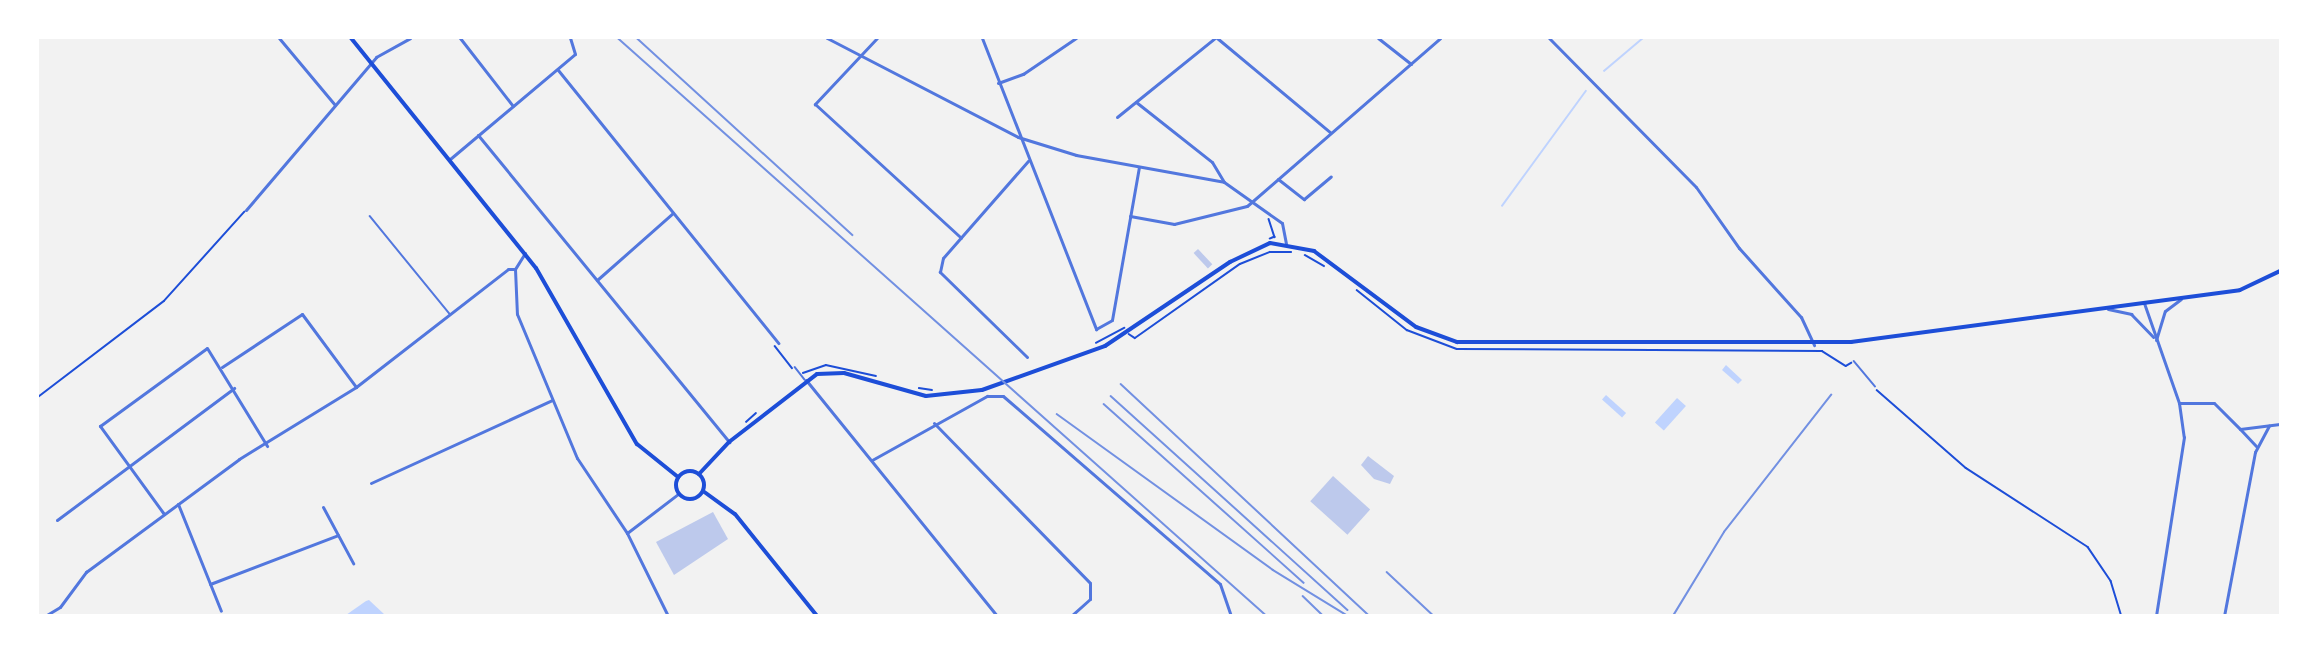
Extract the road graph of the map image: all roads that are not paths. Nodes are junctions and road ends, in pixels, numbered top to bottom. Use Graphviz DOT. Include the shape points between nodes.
graph roads {
  1 [pos="279,38"];
  2 [pos="351,38"];
  3 [pos="410,38"];
  4 [pos="460,38"];
  5 [pos="570,38"];
  6 [pos="827,38"];
  7 [pos="877,38"];
  8 [pos="981,38"];
  9 [pos="1076,38"];
  10 [pos="1216,38"];
  11 [pos="1378,38"];
  12 [pos="1440,38"];
  13 [pos="1549,38"];
  14 [pos="856,55"];
  15 [pos="372,63"];
  16 [pos="1411,64"];
  17 [pos="558,70"];
  18 [pos="998,83"];
  19 [pos="1136,102"];
  20 [pos="336,105"];
  21 [pos="513,106"];
  22 [pos="1117,117"];
  23 [pos="1330,132"];
  24 [pos="478,135"];
  25 [pos="1018,137"];
  26 [pos="450,159"];
  27 [pos="1028,161"];
  28 [pos="1139,167"];
  29 [pos="1331,176"];
  30 [pos="1278,179"];
  31 [pos="1224,182"];
  32 [pos="1251,203"];
  33 [pos="246,210"];
  34 [pos="673,213"];
  35 [pos="370,216"];
  36 [pos="1130,216"];
  37 [pos="961,238"];
  38 [pos="1286,244"];
  39 [pos="525,254"];
  40 [pos="515,269"];
  41 [pos="2280,271"];
  42 [pos="597,280"];
  43 [pos="2183,298"];
  44 [pos="2144,303"];
  45 [pos="2091,309"];
  46 [pos="451,315"];
  47 [pos="2156,341"];
  48 [pos="778,343"];
  49 [pos="1814,345"];
  50 [pos="1027,357"];
  51 [pos="1854,361"];
  52 [pos="795,367"];
  53 [pos="222,368"];
  54 [pos="806,380"];
  55 [pos="1875,386"];
  56 [pos="356,387"];
  57 [pos="234,388"];
  58 [pos="552,400"];
  59 [pos="2179,403"];
  60 [pos="934,423"];
  61 [pos="2280,424"];
  62 [pos="2269,426"];
  63 [pos="2240,429"];
  64 [pos="729,442"];
  65 [pos="267,446"];
  66 [pos="2256,446"];
  67 [pos="872,460"];
  68 [pos="129,466"];
  69 [pos="699,474"];
  70 [pos="678,477"];
  71 [pos="371,483"];
  72 [pos="704,491"];
  73 [pos="678,494"];
  74 [pos="178,504"];
  75 [pos="324,507"];
  76 [pos="164,514"];
  77 [pos="57,520"];
  78 [pos="627,533"];
  79 [pos="338,535"];
  80 [pos="352,563"];
  81 [pos="210,584"];
  82 [pos="60,607"];
  83 [pos="221,611"];
  84 [pos="45,615"];
  85 [pos="56,615"];
  86 [pos="668,615"];
  87 [pos="817,615"];
  88 [pos="997,615"];
  89 [pos="1071,615"];
  90 [pos="1231,615"];
  91 [pos="2156,615"];
  92 [pos="2224,615"];
  1 -- 20 [label="street"];
  2 -- 15 [label="main road"];
  3 -- 15 [label="street"];
  4 -- 21 [label="street"];
  5 -- 17 [label="street" via="576,46"];
  6 -- 14 [label="street"];
  7 -- 14 [label="street"];
  8 -- 18 [label="street"];
  9 -- 18 [label="street" via="1023,74"];
  10 -- 19 [label="street"];
  10 -- 23 [label="street"];
  11 -- 16 [label="street"];
  12 -- 16 [label="street"];
  13 -- 49 [label="street" via="1696,187 1739,248 1802,317"];
  14 -- 25 [label="street"];
  14 -- 37 [label="street" via="815,104"];
  15 -- 20 [label="street"];
  15 -- 26 [label="main road"];
  16 -- 23 [label="street"];
  17 -- 21 [label="street"];
  17 -- 34 [label="street"];
  18 -- 25 [label="street"];
  19 -- 22 [label="street"];
  19 -- 31 [label="street" via="1212,162"];
  20 -- 33 [label="street"];
  21 -- 24 [label="street"];
  23 -- 30 [label="street"];
  24 -- 26 [label="street"];
  24 -- 42 [label="street"];
  25 -- 27 [label="street"];
  25 -- 28 [label="street"];
  26 -- 39 [label="main road"];
  27 -- 36 [label="street" via="1096,329 1112,321"];
  27 -- 37 [label="street"];
  28 -- 31 [label="street"];
  28 -- 36 [label="street"];
  29 -- 30 [label="street" via="1304,199"];
  30 -- 32 [label="street"];
  31 -- 32 [label="street"];
  32 -- 36 [label="street" via="1174,224"];
  32 -- 38 [label="street" via="1286,231"];
  34 -- 42 [label="street"];
  34 -- 48 [label="street"];
  35 -- 46 [label="lane"];
  37 -- 50 [label="street" via="943,258 940,272"];
  38 -- 49 [label="main road" via="1328,259 1416,327 1449,340"];
  38 -- 54 [label="main road" via="1270,243 1230,262 1105,346 982,390 926,396 837,372"];
  39 -- 40 [label="street"];
  39 -- 70 [label="main road" via="637,444"];
  40 -- 46 [label="street" via="508,269"];
  40 -- 58 [label="street" via="517,314"];
  41 -- 43 [label="main road" via="2254,288"];
  42 -- 64 [label="street"];
  43 -- 44 [label="main road"];
  43 -- 47 [label="street" via="2165,311"];
  44 -- 45 [label="main road"];
  44 -- 47 [label="street"];
  45 -- 47 [label="street" via="2131,314"];
  45 -- 49 [label="main road"];
  46 -- 56 [label="street"];
  47 -- 59 [label="street"];
  51 -- 55 [label="lane"];
  52 -- 54 [label="lane"];
  53 -- 56 [label="street" via="302,314"];
  53 -- 57 [label="street"];
  53 -- 68 [label="street" via="207,348 100,426"];
  54 -- 64 [label="main road"];
  54 -- 67 [label="street"];
  56 -- 65 [label="street"];
  57 -- 65 [label="street"];
  57 -- 68 [label="street"];
  58 -- 71 [label="street"];
  58 -- 78 [label="street" via="577,458"];
  59 -- 63 [label="street" via="2214,403"];
  59 -- 91 [label="street" via="2182,457"];
  60 -- 67 [label="street"];
  60 -- 89 [label="street" via="1090,583 1090,599"];
  60 -- 90 [label="street" via="987,396 1003,396 1220,584"];
  61 -- 62 [label="street"];
  62 -- 63 [label="street"];
  62 -- 66 [label="street"];
  63 -- 66 [label="street"];
  64 -- 69 [label="main road"];
  65 -- 74 [label="street"];
  66 -- 92 [label="street"];
  67 -- 88 [label="street"];
  68 -- 76 [label="street"];
  68 -- 77 [label="street"];
  69 -- 70 [label="main road" via="688,471"];
  69 -- 72 [label="main road"];
  70 -- 73 [label="main road"];
  72 -- 73 [label="main road" via="692,500"];
  72 -- 87 [label="main road" via="735,514"];
  73 -- 78 [label="street"];
  74 -- 76 [label="street"];
  74 -- 81 [label="street"];
  75 -- 79 [label="street"];
  76 -- 82 [label="street" via="86,572"];
  78 -- 86 [label="street"];
  79 -- 80 [label="street"];
  79 -- 81 [label="street"];
  81 -- 83 [label="street"];
  82 -- 84 [label="street"];
  82 -- 85 [label="street"];
}
